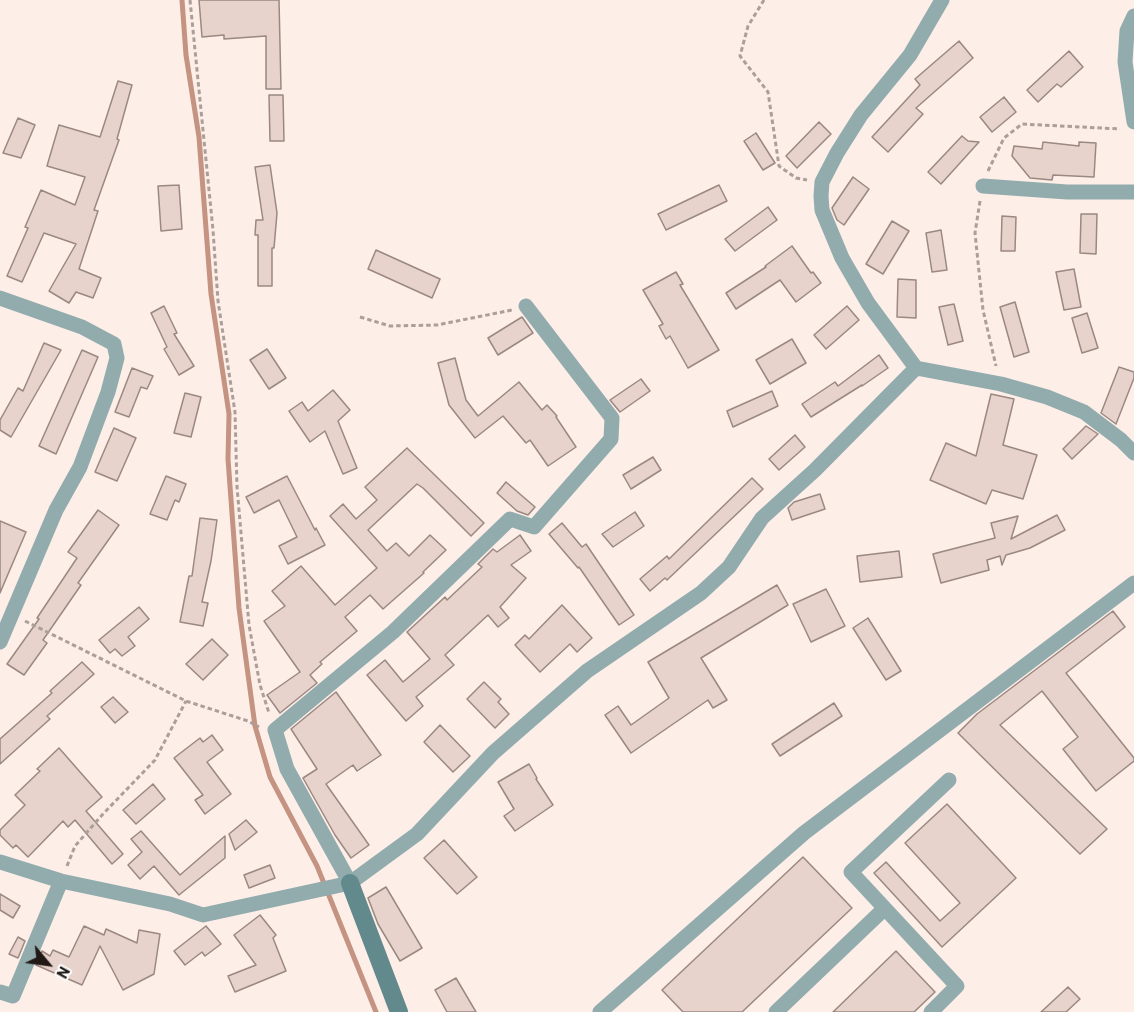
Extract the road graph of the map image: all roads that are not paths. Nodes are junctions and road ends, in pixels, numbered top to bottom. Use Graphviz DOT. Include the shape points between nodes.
graph roads {
  1 [pos="942,0"];
  2 [pos="1134,16"];
  3 [pos="1128,126"];
  4 [pos="982,186"];
  5 [pos="1134,192"];
  6 [pos="0,298"];
  7 [pos="526,306"];
  8 [pos="916,368"];
  9 [pos="1134,453"];
  10 [pos="1134,583"];
  11 [pos="0,642"];
  12 [pos="949,780"];
  13 [pos="0,862"];
  14 [pos="61,881"];
  15 [pos="350,883"];
  16 [pos="884,909"];
  17 [pos="0,992"];
  18 [pos="399,1012"];
  19 [pos="600,1012"];
  20 [pos="776,1012"];
  21 [pos="931,1012"];
  1 -- 8 [label="street" via="910,55 861,115 822,182 822,210 842,258 868,303"];
  2 -- 3 [label="street" via="1127,31 1125,62"];
  4 -- 5 [label="street"];
  6 -- 11 [label="street" via="82,327 114,344 117,358 80,467 56,510"];
  7 -- 15 [label="street" via="612,418 611,439 534,527 510,519 393,632 275,730 287,770"];
  8 -- 9 [label="street" via="1047,397 1084,412"];
  8 -- 15 [label="street" via="762,518 729,567 701,593 587,671 493,753 417,834"];
  10 -- 19 [label="street" via="804,833"];
  12 -- 16 [label="street" via="851,872"];
  13 -- 14 [label="street"];
  14 -- 15 [label="street" via="170,904 203,915"];
  14 -- 17 [label="street" via="14,996"];
  15 -- 18 [label="street"];
  16 -- 20 [label="street"];
  16 -- 21 [label="street" via="957,986"];
}
